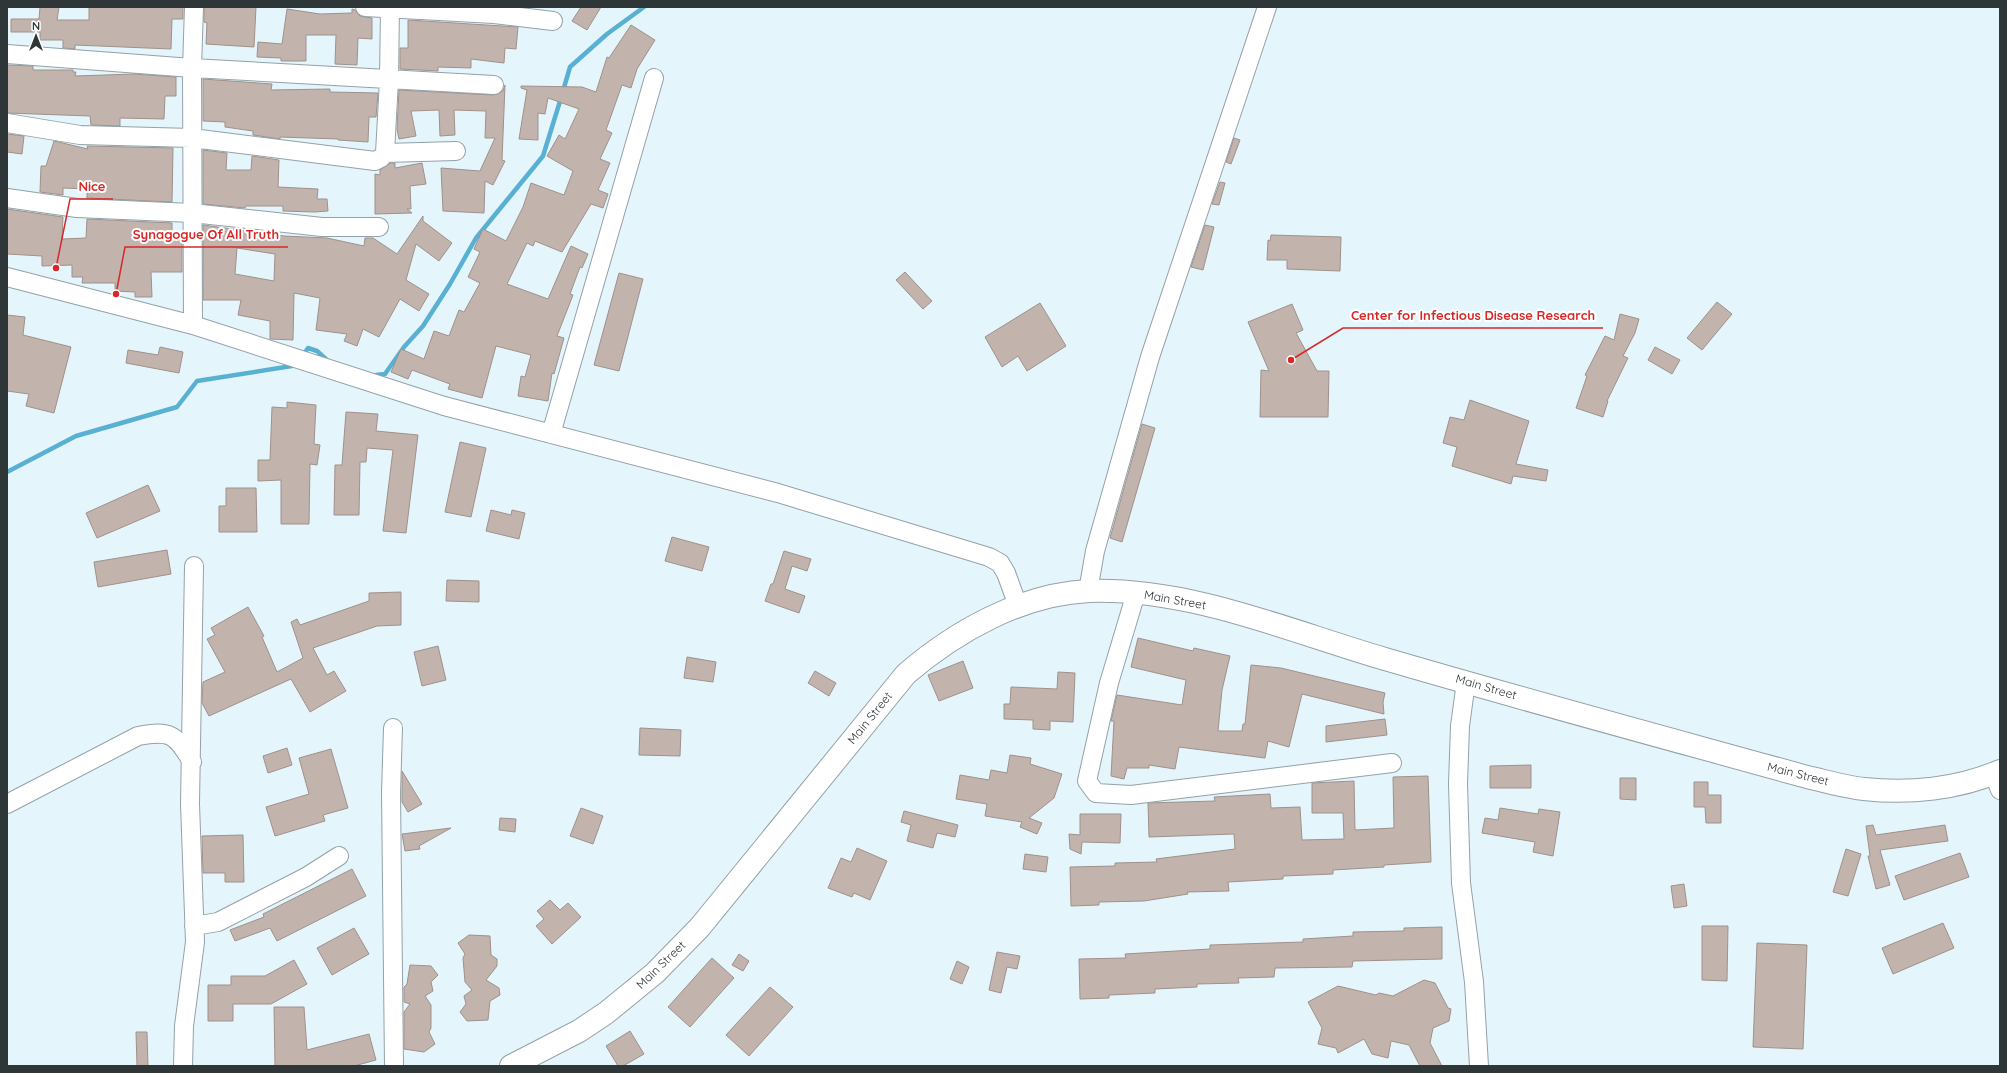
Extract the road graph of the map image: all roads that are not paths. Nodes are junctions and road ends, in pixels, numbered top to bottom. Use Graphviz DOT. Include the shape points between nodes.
graph roads {
  1 [pos="194,7"];
  2 [pos="365,7"];
  3 [pos="1267,7"];
  4 [pos="390,8"];
  5 [pos="553,21"];
  6 [pos="7,54"];
  7 [pos="192,68"];
  8 [pos="654,78"];
  9 [pos="389,80"];
  10 [pos="494,85"];
  11 [pos="7,123"];
  12 [pos="192,138"];
  13 [pos="456,151"];
  14 [pos="384,153"];
  15 [pos="7,198"];
  16 [pos="192,213"];
  17 [pos="379,227"];
  18 [pos="7,277"];
  19 [pos="193,325"];
  20 [pos="550,434"];
  21 [pos="194,566"];
  22 [pos="1088,591"];
  23 [pos="1136,593"];
  24 [pos="1018,606"];
  25 [pos="1466,682"];
  26 [pos="393,728"];
  27 [pos="192,762"];
  28 [pos="1392,763"];
  29 [pos="1998,778"];
  30 [pos="7,804"];
  31 [pos="339,856"];
  32 [pos="194,926"];
  33 [pos="183,1066"];
  34 [pos="394,1066"];
  35 [pos="510,1066"];
  36 [pos="1479,1066"];
  1 -- 7 [label="street"];
  2 -- 4 [label="street"];
  3 -- 22 [label="street" via="1150,357 1095,551"];
  4 -- 5 [label="street" via="494,14"];
  4 -- 9 [label="street"];
  6 -- 7 [label="street"];
  7 -- 9 [label="street"];
  7 -- 12 [label="street"];
  8 -- 20 [label="street"];
  9 -- 10 [label="street"];
  9 -- 14 [label="street"];
  11 -- 12 [label="street" via="80,135"];
  12 -- 14 [label="street" via="375,160"];
  12 -- 16 [label="street"];
  13 -- 14 [label="street"];
  15 -- 16 [label="street" via="77,208"];
  16 -- 17 [label="street" via="322,226"];
  16 -- 19 [label="street"];
  18 -- 19 [label="street"];
  19 -- 20 [label="street" via="419,399"];
  20 -- 24 [label="street" via="778,493 988,557 1000,563"];
  21 -- 27 [label="street"];
  22 -- 23 [label="main road, Main Street"];
  22 -- 24 [label="main road, Main Street" via="1045,598"];
  23 -- 25 [label="main road, Main Street" via="1199,602"];
  23 -- 28 [label="street" via="1109,683 1088,781 1096,793 1131,796"];
  24 -- 35 [label="main road, Main Street" via="979,624 923,659 906,674 700,927 655,973 606,1013 579,1031"];
  25 -- 29 [label="main road, Main Street" via="1807,778 1862,789 1896,791"];
  25 -- 36 [label="street" via="1460,726 1458,799 1461,883 1474,982"];
  26 -- 34 [label="street"];
  27 -- 30 [label="street" via="184,747 173,736 158,732 138,736"];
  27 -- 32 [label="street" via="190,804"];
  31 -- 32 [label="street" via="306,877 218,922"];
  32 -- 33 [label="street" via="195,942 184,1026"];
}
